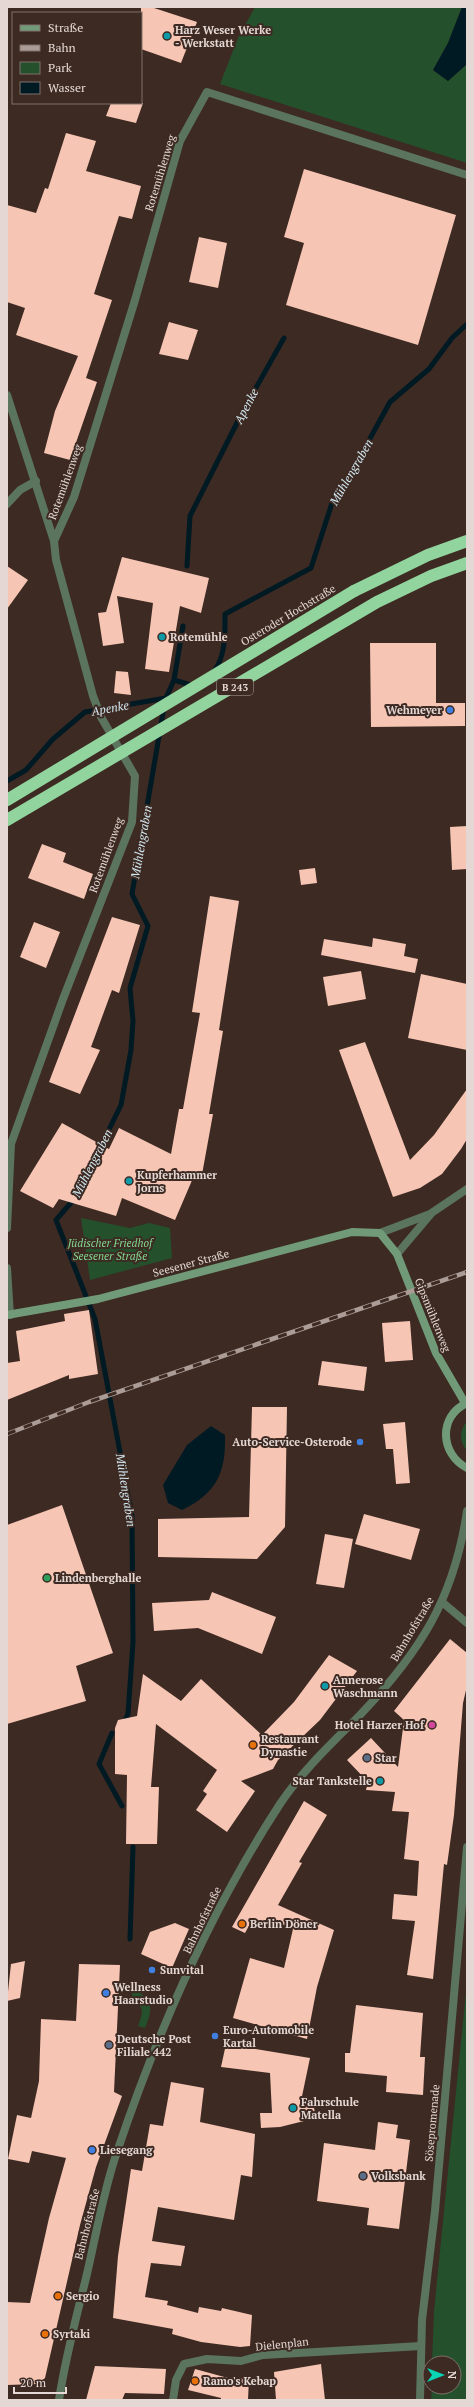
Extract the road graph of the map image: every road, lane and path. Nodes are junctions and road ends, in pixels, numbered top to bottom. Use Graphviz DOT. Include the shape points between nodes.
graph roads {
  1 [pos="467,175"];
  2 [pos="7,395"];
  3 [pos="36,481"];
  4 [pos="7,504"];
  5 [pos="467,541"];
  6 [pos="54,542"];
  7 [pos="467,563"];
  8 [pos="7,800"];
  9 [pos="7,820"];
  10 [pos="467,1189"];
  11 [pos="430,1214"];
  12 [pos="7,1228"];
  13 [pos="380,1234"];
  14 [pos="397,1254"];
  15 [pos="7,1268"];
  16 [pos="8,1315"];
  17 [pos="466,1403"];
  18 [pos="467,1468"];
  19 [pos="467,1511"];
  20 [pos="442,1602"];
  21 [pos="467,1623"];
  22 [pos="467,1847"];
  23 [pos="421,2346"];
  24 [pos="58,2397"];
  25 [pos="173,2400"];
  26 [pos="420,2400"];
  1 -- 6 [label="street, Rotemühlenweg" via="208,92 180,140 84,467"];
  2 -- 3 [label="street"];
  3 -- 4 [label="street" via="20,490"];
  3 -- 6 [label="street"];
  5 -- 8 [label="highway, Osteroder Hochstraße / B 243, bridge" via="428,555 347,594"];
  6 -- 12 [label="street, Rotemühlenweg" via="56,560 93,696 101,717 134,776 132,822 63,999 11,1144"];
  7 -- 9 [label="highway, B 243, bridge" via="431,576 377,602"];
  10 -- 11 [label="street"];
  11 -- 13 [label="street"];
  11 -- 14 [label="street"];
  13 -- 14 [label="street, Gipsmühlenweg"];
  13 -- 16 [label="street, Seesener Straße" via="352,1232 98,1299"];
  14 -- 17 [label="street, Gipsmühlenweg" via="436,1353"];
  15 -- 16 [label="street"];
  17 -- 18 [label="street" via="453,1413 445,1433 450,1453 456,1461"];
  19 -- 20 [label="street, Bahnhofstraße" via="463,1537"];
  20 -- 21 [label="street"];
  20 -- 24 [label="street, Bahnhofstraße" via="404,1666 309,1767 281,1803 225,1896 173,2008 116,2154"];
  22 -- 23 [label="street, Sösepromenade"];
  23 -- 25 [label="street, Dielenplan" via="263,2355 241,2361 196,2360 184,2364 176,2380"];
  23 -- 26 [label="street, Sösepromenade"];
}
